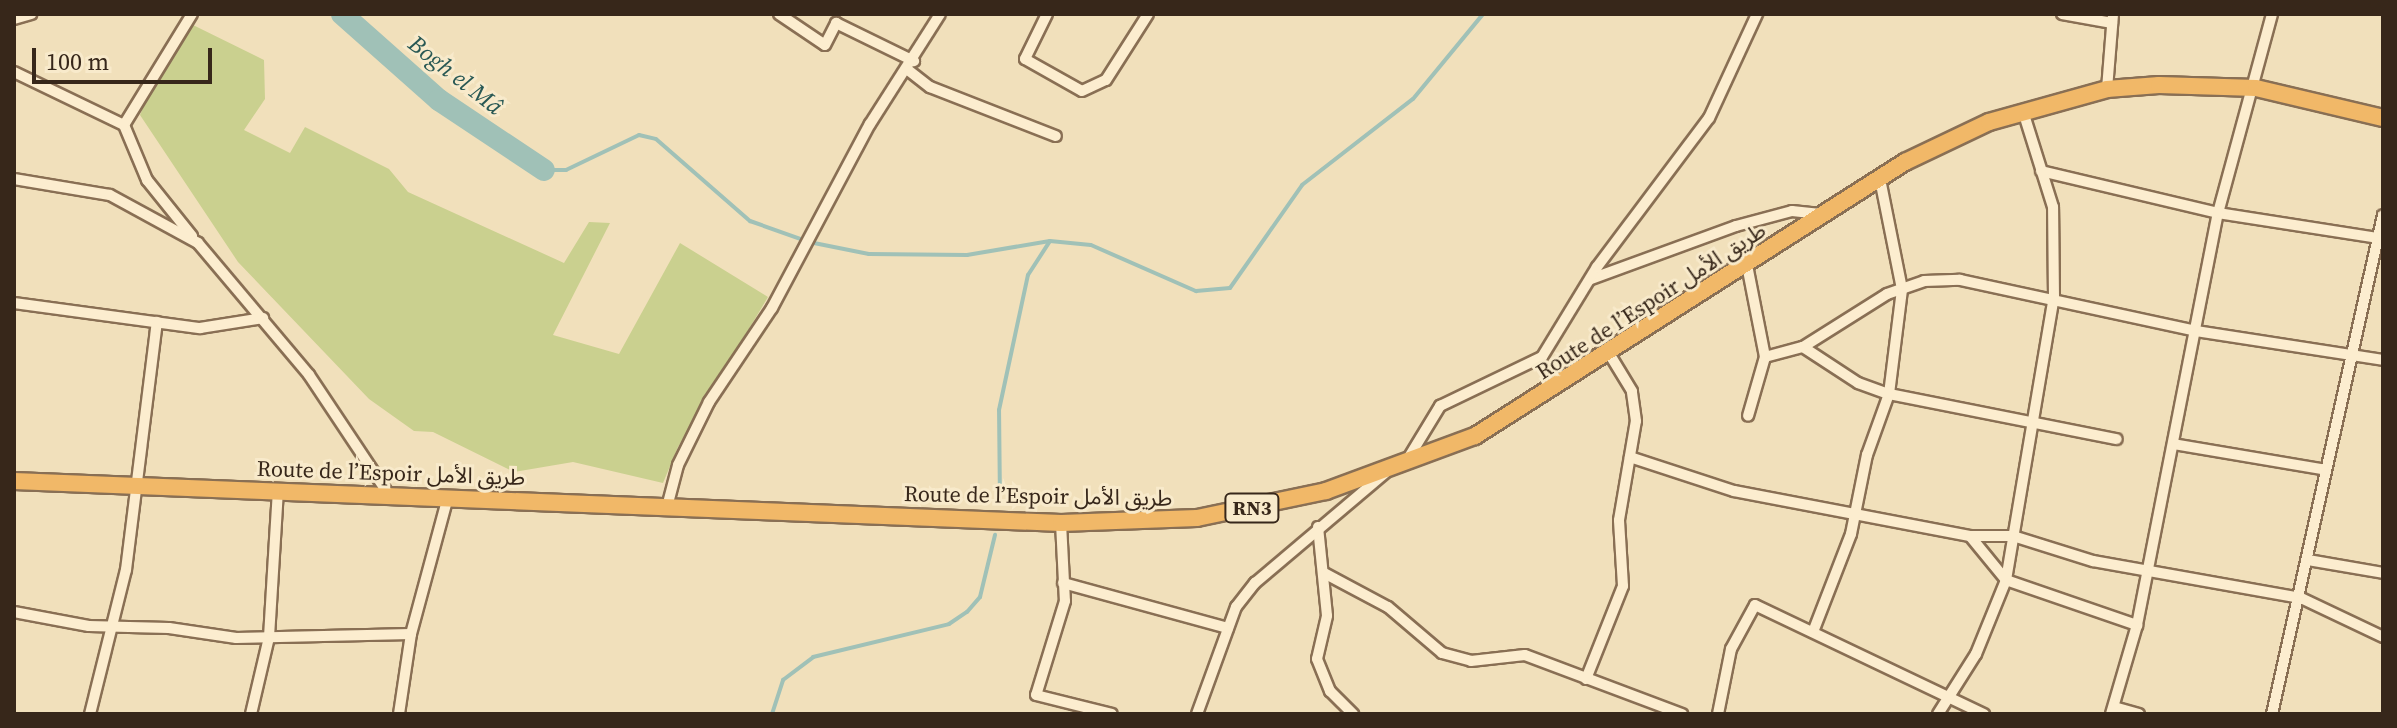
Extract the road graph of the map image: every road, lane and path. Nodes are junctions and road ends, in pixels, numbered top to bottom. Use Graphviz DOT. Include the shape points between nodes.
graph roads {
  1 [pos="31,14"];
  2 [pos="192,14"];
  3 [pos="779,14"];
  4 [pos="940,14"];
  5 [pos="1047,14"];
  6 [pos="1148,14"];
  7 [pos="1757,14"];
  8 [pos="2062,14"];
  9 [pos="2272,14"];
  10 [pos="838,18"];
  11 [pos="14,19"];
  12 [pos="2113,19"];
  13 [pos="911,66"];
  14 [pos="14,72"];
  15 [pos="2256,88"];
  16 [pos="2107,89"];
  17 [pos="2023,111"];
  18 [pos="2383,118"];
  19 [pos="124,125"];
  20 [pos="1056,136"];
  21 [pos="2041,171"];
  22 [pos="14,179"];
  23 [pos="1880,179"];
  24 [pos="2218,213"];
  25 [pos="1825,214"];
  26 [pos="2383,215"];
  27 [pos="2380,233"];
  28 [pos="198,243"];
  29 [pos="1747,265"];
  30 [pos="1589,281"];
  31 [pos="1902,289"];
  32 [pos="2054,297"];
  33 [pos="14,303"];
  34 [pos="263,318"];
  35 [pos="157,322"];
  36 [pos="2196,331"];
  37 [pos="1803,347"];
  38 [pos="1610,355"];
  39 [pos="2352,355"];
  40 [pos="1765,357"];
  41 [pos="2383,360"];
  42 [pos="1889,394"];
  43 [pos="1748,416"];
  44 [pos="2029,418"];
  45 [pos="2117,439"];
  46 [pos="2173,444"];
  47 [pos="1630,457"];
  48 [pos="1405,465"];
  49 [pos="2326,470"];
  50 [pos="1386,472"];
  51 [pos="14,481"];
  52 [pos="136,485"];
  53 [pos="278,490"];
  54 [pos="389,495"];
  55 [pos="448,497"];
  56 [pos="667,507"];
  57 [pos="1856,515"];
  58 [pos="1061,523"];
  59 [pos="1318,527"];
  60 [pos="1970,536"];
  61 [pos="2013,536"];
  62 [pos="2308,560"];
  63 [pos="2146,571"];
  64 [pos="1324,573"];
  65 [pos="2383,573"];
  66 [pos="2006,580"];
  67 [pos="1063,583"];
  68 [pos="2301,598"];
  69 [pos="14,612"];
  70 [pos="2137,625"];
  71 [pos="115,626"];
  72 [pos="1228,628"];
  73 [pos="1813,632"];
  74 [pos="411,634"];
  75 [pos="269,637"];
  76 [pos="2383,637"];
  77 [pos="1586,679"];
  78 [pos="1330,691"];
  79 [pos="1946,701"];
  80 [pos="2112,711"];
  81 [pos="90,714"];
  82 [pos="251,714"];
  83 [pos="399,714"];
  84 [pos="1112,714"];
  85 [pos="1197,714"];
  86 [pos="1340,714"];
  87 [pos="1353,714"];
  88 [pos="1682,714"];
  89 [pos="1718,714"];
  90 [pos="1938,714"];
  91 [pos="1984,714"];
  92 [pos="2139,714"];
  93 [pos="2272,714"];
  1 -- 11 [label="street"];
  2 -- 19 [label="street"];
  3 -- 10 [label="street" via="825,45"];
  4 -- 13 [label="street"];
  5 -- 6 [label="street" via="1025,59 1082,91 1106,80"];
  7 -- 30 [label="street" via="1716,107"];
  8 -- 12 [label="street"];
  9 -- 15 [label="street"];
  10 -- 13 [label="street"];
  12 -- 16 [label="street"];
  13 -- 20 [label="street" via="930,87"];
  13 -- 56 [label="street" via="870,124 772,308 709,402 678,465"];
  14 -- 19 [label="street"];
  15 -- 16 [label="highway, Route de l’Espoir طريق الأمل / RN3"];
  15 -- 18 [label="highway, Route de l’Espoir طريق الأمل / RN3"];
  15 -- 24 [label="street"];
  16 -- 17 [label="highway, Route de l’Espoir طريق الأمل / RN3"];
  17 -- 21 [label="street"];
  17 -- 23 [label="highway, Route de l’Espoir طريق الأمل / RN3" via="1940,142"];
  19 -- 28 [label="street" via="147,180"];
  21 -- 24 [label="street"];
  21 -- 32 [label="street" via="2053,207"];
  22 -- 28 [label="street" via="110,195"];
  23 -- 25 [label="highway, Route de l’Espoir طريق الأمل / RN3"];
  23 -- 31 [label="street"];
  24 -- 27 [label="street"];
  24 -- 36 [label="street"];
  25 -- 29 [label="highway, Route de l’Espoir طريق الأمل / RN3"];
  25 -- 30 [label="street" via="1792,211 1736,226"];
  26 -- 27 [label="street"];
  27 -- 39 [label="street"];
  28 -- 34 [label="street"];
  29 -- 38 [label="highway, Route de l’Espoir طريق الأمل / RN3"];
  29 -- 40 [label="street"];
  30 -- 48 [label="street" via="1542,357 1440,406"];
  31 -- 32 [label="street" via="1960,280"];
  31 -- 37 [label="street"];
  31 -- 42 [label="street"];
  32 -- 36 [label="street"];
  32 -- 44 [label="street"];
  33 -- 35 [label="street"];
  34 -- 35 [label="street" via="200,328"];
  34 -- 54 [label="street"];
  35 -- 52 [label="street"];
  36 -- 39 [label="street"];
  36 -- 46 [label="street"];
  37 -- 40 [label="street"];
  37 -- 42 [label="street" via="1858,383"];
  38 -- 47 [label="street" via="1632,391 1636,421"];
  38 -- 48 [label="highway, Route de l’Espoir طريق الأمل / RN3" via="1509,418"];
  39 -- 41 [label="street"];
  39 -- 49 [label="street"];
  40 -- 43 [label="street"];
  42 -- 44 [label="street"];
  42 -- 57 [label="street" via="1867,455"];
  44 -- 45 [label="street"];
  44 -- 61 [label="street"];
  46 -- 49 [label="street"];
  46 -- 63 [label="street"];
  47 -- 57 [label="street" via="1734,491"];
  47 -- 77 [label="street" via="1619,520 1623,586"];
  48 -- 50 [label="highway, Route de l’Espoir طريق الأمل / RN3"];
  49 -- 62 [label="street"];
  50 -- 58 [label="highway, Route de l’Espoir طريق الأمل / RN3" via="1197,518"];
  50 -- 59 [label="street"];
  51 -- 52 [label="highway, Route de l’Espoir طريق الأمل / RN3"];
  52 -- 53 [label="highway, Route de l’Espoir طريق الأمل / RN3"];
  52 -- 71 [label="street"];
  53 -- 54 [label="highway, Route de l’Espoir طريق الأمل / RN3"];
  53 -- 75 [label="street"];
  54 -- 55 [label="highway, Route de l’Espoir طريق الأمل / RN3"];
  55 -- 56 [label="highway, Route de l’Espoir طريق الأمل / RN3"];
  55 -- 74 [label="street"];
  56 -- 58 [label="highway, Route de l’Espoir طريق الأمل / RN3"];
  57 -- 60 [label="street"];
  57 -- 73 [label="street"];
  58 -- 67 [label="street"];
  59 -- 64 [label="street"];
  59 -- 72 [label="street" via="1255,583"];
  60 -- 61 [label="street"];
  60 -- 66 [label="street"];
  61 -- 63 [label="street"];
  61 -- 66 [label="street"];
  62 -- 65 [label="street"];
  62 -- 68 [label="street"];
  63 -- 68 [label="street"];
  63 -- 70 [label="street"];
  64 -- 77 [label="street" via="1388,607 1442,653 1471,661 1525,655"];
  64 -- 78 [label="street" via="1327,616 1317,659"];
  66 -- 70 [label="street"];
  66 -- 79 [label="street" via="1976,654"];
  67 -- 72 [label="street"];
  67 -- 84 [label="street" via="1065,601 1036,695"];
  68 -- 76 [label="street"];
  68 -- 93 [label="street"];
  69 -- 71 [label="street"];
  70 -- 80 [label="street"];
  71 -- 75 [label="street"];
  71 -- 81 [label="street"];
  72 -- 85 [label="street"];
  73 -- 79 [label="street"];
  73 -- 89 [label="street" via="1755,605 1731,649"];
  74 -- 75 [label="street"];
  74 -- 83 [label="street"];
  75 -- 82 [label="street"];
  77 -- 88 [label="street"];
  78 -- 86 [label="street"];
  78 -- 87 [label="street"];
  79 -- 90 [label="street"];
  79 -- 91 [label="street"];
  80 -- 92 [label="street"];
}
